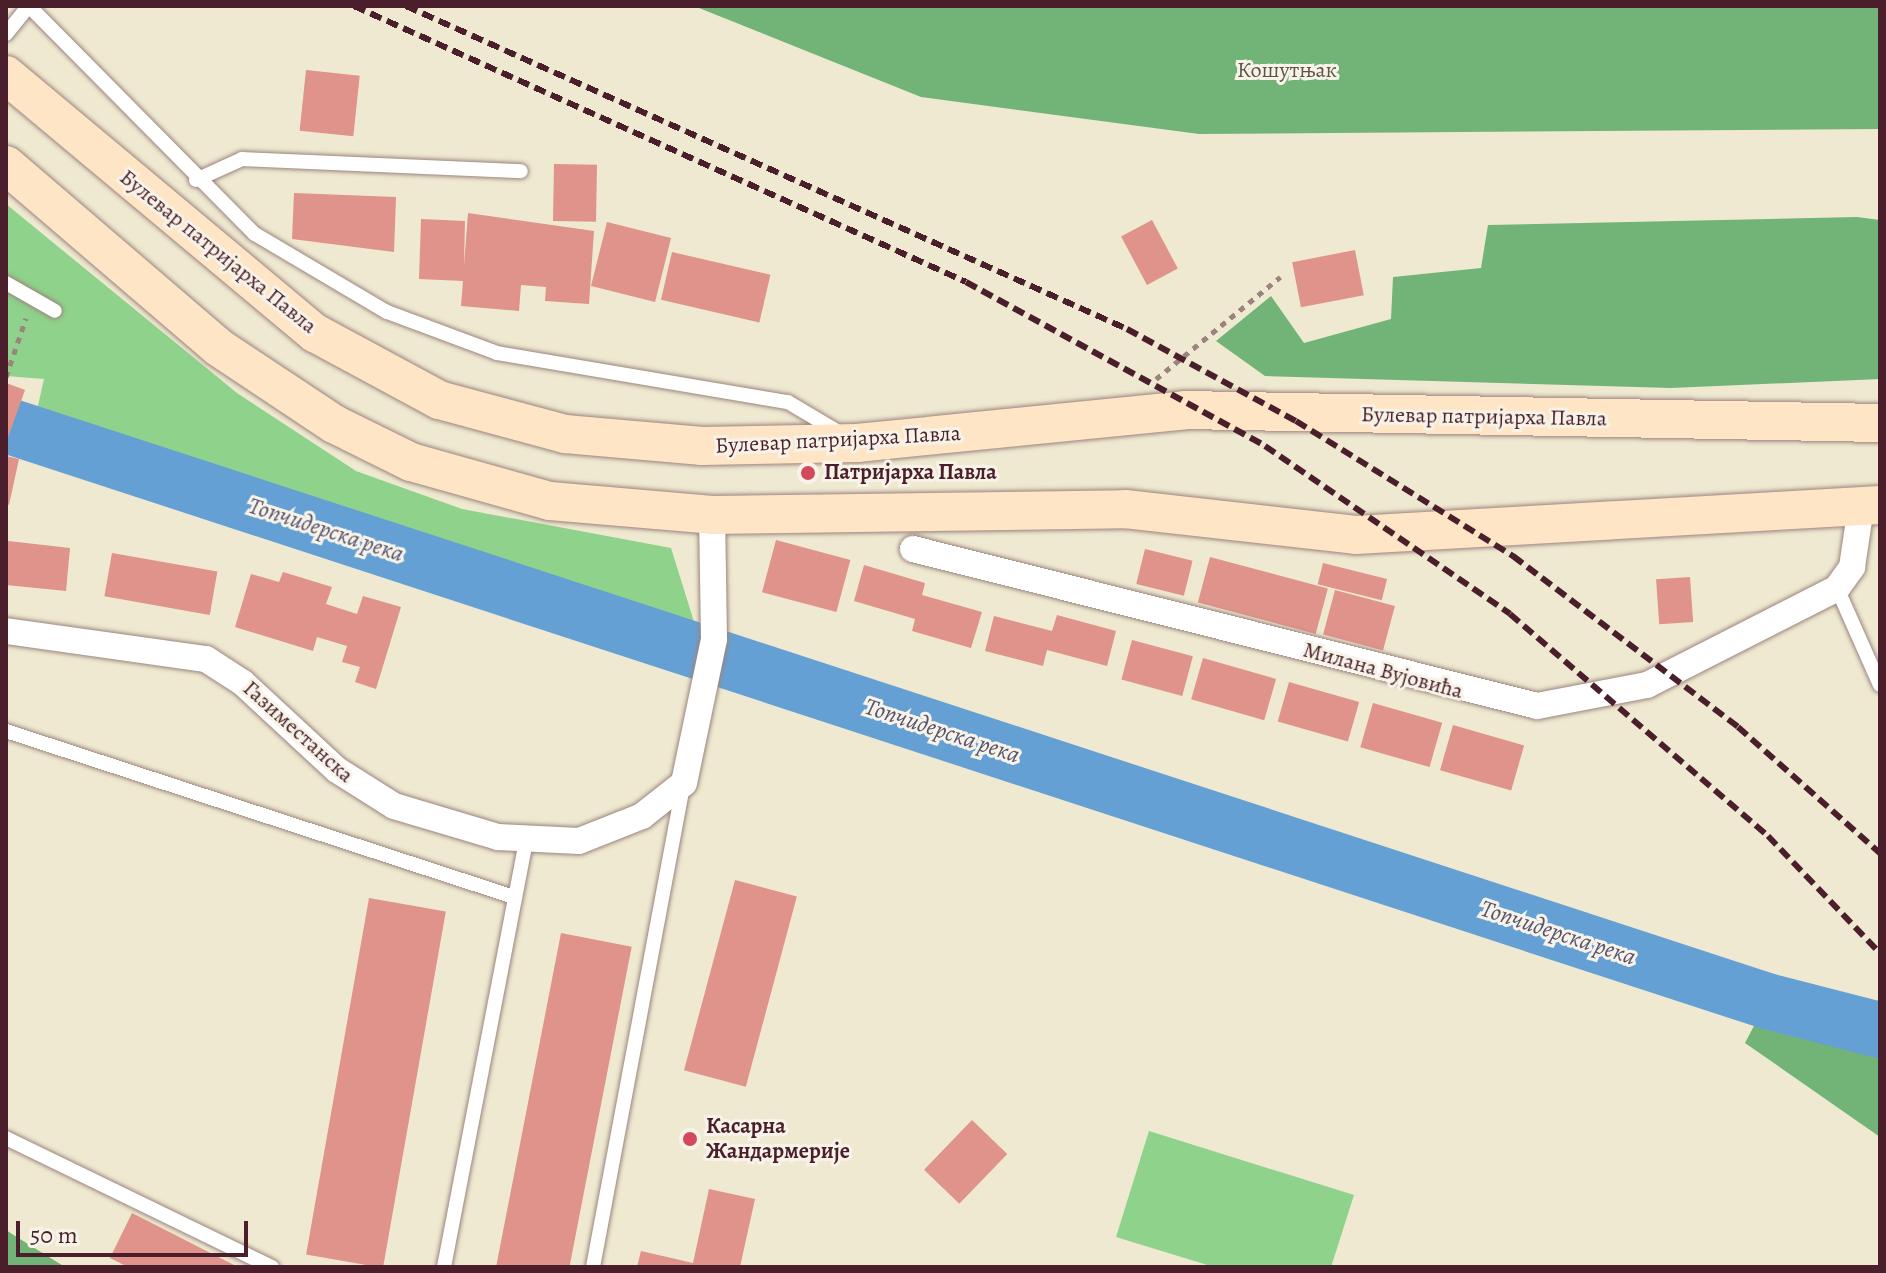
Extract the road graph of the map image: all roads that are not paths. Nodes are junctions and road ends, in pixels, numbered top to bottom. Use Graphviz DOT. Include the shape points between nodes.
graph roads {
  1 [pos="29,6"];
  2 [pos="6,34"];
  3 [pos="6,75"];
  4 [pos="6,165"];
  5 [pos="521,171"];
  6 [pos="196,180"];
  7 [pos="6,283"];
  8 [pos="55,311"];
  9 [pos="1880,423"];
  10 [pos="857,443"];
  11 [pos="1870,506"];
  12 [pos="712,515"];
  13 [pos="913,549"];
  14 [pos="1837,588"];
  15 [pos="6,631"];
  16 [pos="1880,685"];
  17 [pos="6,731"];
  18 [pos="684,783"];
  19 [pos="526,842"];
  20 [pos="514,897"];
  21 [pos="6,1138"];
  22 [pos="272,1267"];
  23 [pos="444,1267"];
  24 [pos="593,1267"];
  1 -- 2 [label="lane"];
  1 -- 6 [label="lane"];
  3 -- 10 [label="main road, Булевар патријарха Павла" via="289,314 376,371 439,400 551,431 638,444"];
  4 -- 12 [label="main road" via="218,347 334,424 411,462 483,485 550,501"];
  5 -- 6 [label="lane" via="242,159"];
  6 -- 10 [label="lane" via="280,251 387,312 497,353 788,402"];
  7 -- 8 [label="lane"];
  9 -- 10 [label="main road, Булевар патријарха Павла" via="1185,410"];
  11 -- 12 [label="main road" via="1419,535 1286,529 1125,509"];
  11 -- 14 [label="street" via="1852,567"];
  12 -- 18 [label="street" via="714,639"];
  13 -- 14 [label="street, Милана Вујовића" via="1537,706 1647,685"];
  14 -- 16 [label="lane"];
  15 -- 19 [label="street, Газиместанска" via="206,659 371,794 425,818"];
  17 -- 20 [label="lane"];
  18 -- 19 [label="street, Газиместанска" via="603,835"];
  18 -- 24 [label="lane"];
  19 -- 20 [label="lane"];
  20 -- 23 [label="lane"];
  21 -- 22 [label="lane"];
}
